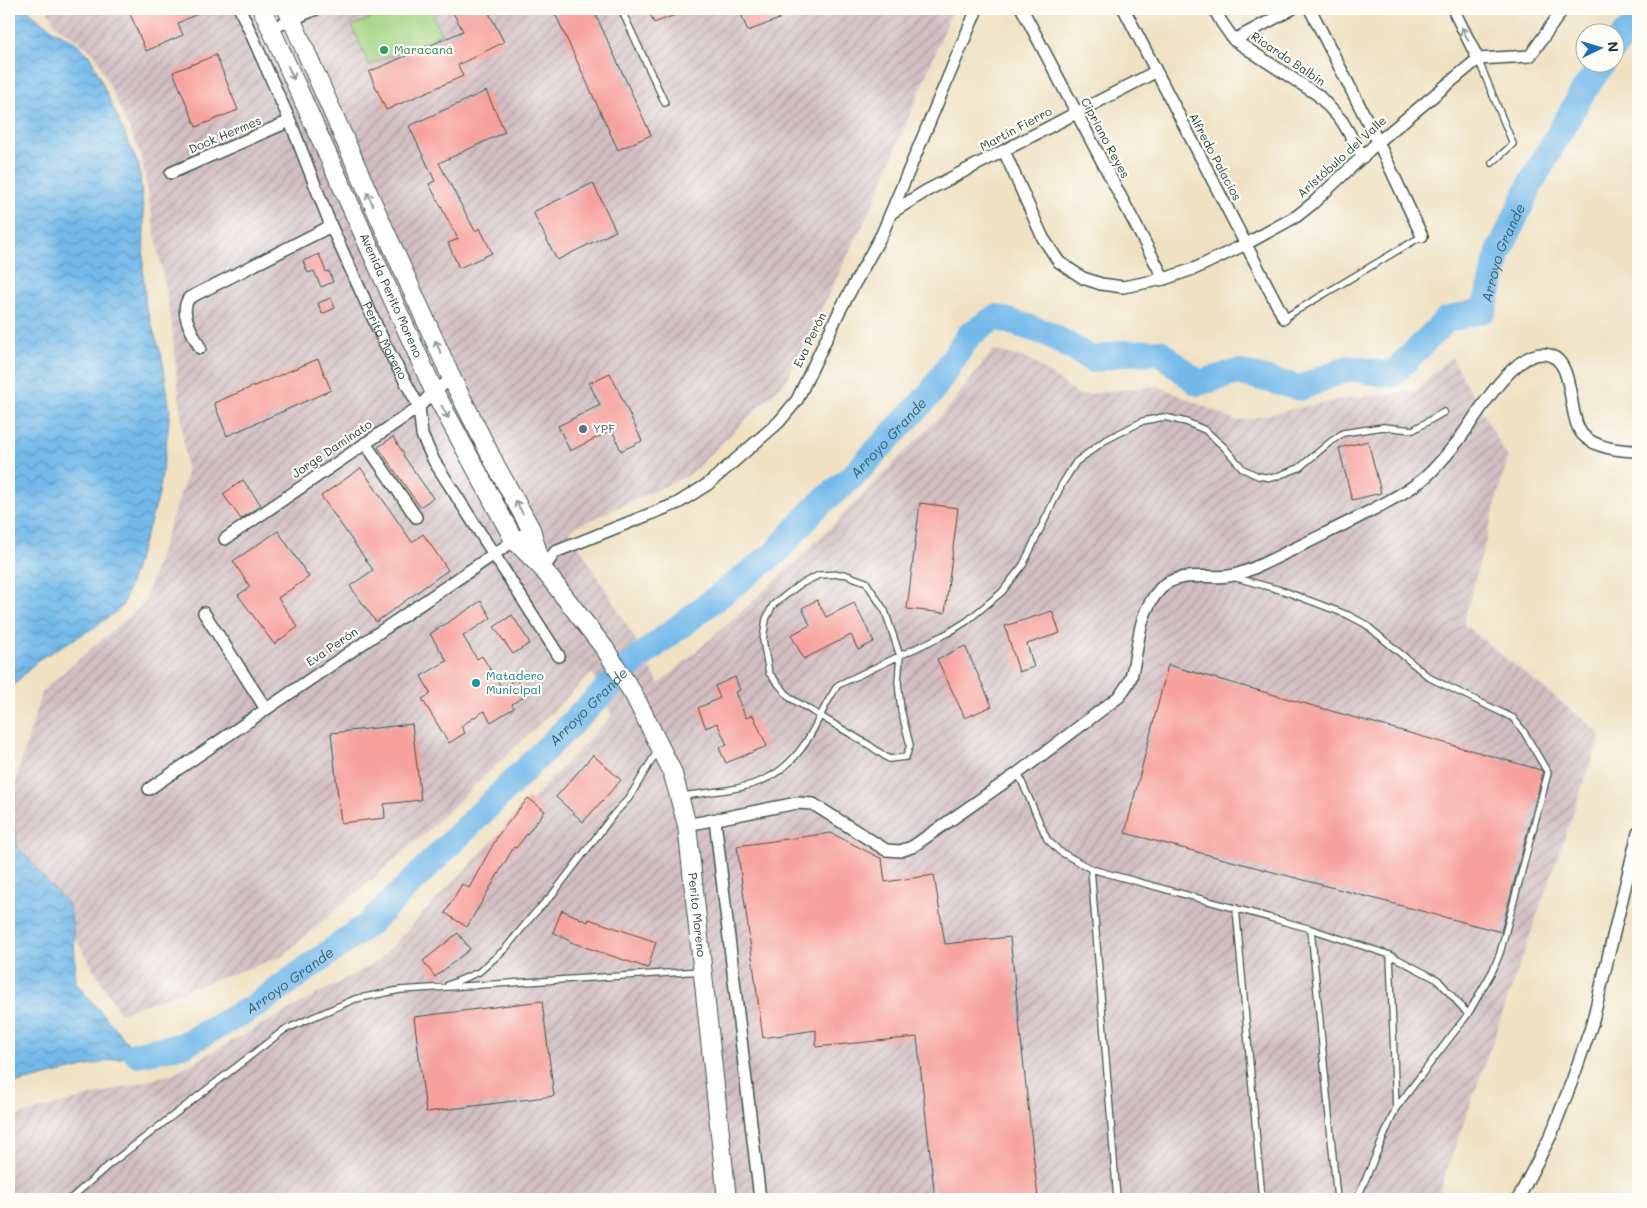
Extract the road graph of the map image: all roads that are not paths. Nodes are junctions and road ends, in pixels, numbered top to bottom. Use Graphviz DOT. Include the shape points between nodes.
graph roads {
  1 [pos="240,9"];
  2 [pos="262,9"];
  3 [pos="316,9"];
  4 [pos="621,9"];
  5 [pos="977,9"];
  6 [pos="1022,9"];
  7 [pos="1124,9"];
  8 [pos="1214,9"];
  9 [pos="1292,9"];
  10 [pos="1310,9"];
  11 [pos="1453,9"];
  12 [pos="1563,9"];
  13 [pos="289,14"];
  14 [pos="270,29"];
  15 [pos="1234,40"];
  16 [pos="1478,59"];
  17 [pos="1155,72"];
  18 [pos="665,103"];
  19 [pos="1076,112"];
  20 [pos="290,122"];
  21 [pos="1378,142"];
  22 [pos="1004,151"];
  23 [pos="1363,157"];
  24 [pos="1492,163"];
  25 [pos="171,173"];
  26 [pos="891,213"];
  27 [pos="331,226"];
  28 [pos="1422,236"];
  29 [pos="1246,244"];
  30 [pos="1164,279"];
  31 [pos="1284,318"];
  32 [pos="200,348"];
  33 [pos="452,379"];
  34 [pos="434,391"];
  35 [pos="419,407"];
  36 [pos="1444,412"];
  37 [pos="365,443"];
  38 [pos="1638,451"];
  39 [pos="416,517"];
  40 [pos="531,529"];
  41 [pos="225,539"];
  42 [pos="514,540"];
  43 [pos="493,555"];
  44 [pos="542,569"];
  45 [pos="1229,576"];
  46 [pos="204,613"];
  47 [pos="605,649"];
  48 [pos="559,656"];
  49 [pos="900,656"];
  50 [pos="266,709"];
  51 [pos="821,716"];
  52 [pos="661,746"];
  53 [pos="1018,772"];
  54 [pos="149,789"];
  55 [pos="680,796"];
  56 [pos="715,820"];
  57 [pos="687,825"];
  58 [pos="1638,833"];
  59 [pos="1091,869"];
  60 [pos="1236,908"];
  61 [pos="1311,929"];
  62 [pos="1390,955"];
  63 [pos="703,971"];
  64 [pos="444,987"];
  65 [pos="1468,1014"];
  66 [pos="1396,1108"];
  67 [pos="70,1199"];
  68 [pos="727,1199"];
  69 [pos="760,1199"];
  70 [pos="1117,1199"];
  71 [pos="1262,1199"];
  72 [pos="1337,1199"];
  73 [pos="1357,1199"];
  74 [pos="1518,1199"];
  1 -- 20 [label="street, Perito Moreno"];
  2 -- 14 [label="main road, Avenida Perito Moreno"];
  3 -- 13 [label="street"];
  4 -- 18 [label="lane"];
  5 -- 26 [label="street, Eva Perón"];
  6 -- 19 [label="street, Cipriano Reyes"];
  7 -- 17 [label="street, Alfredo Palacios"];
  8 -- 15 [label="street, Ricardo Balbín"];
  9 -- 15 [label="street"];
  10 -- 21 [label="street"];
  16 -- 11 [label="street, one-way"];
  12 -- 16 [label="street" via="1530,56"];
  13 -- 14 [label="street"];
  33 -- 13 [label="main road, Avenida Perito Moreno, one-way"];
  14 -- 34 [label="main road, Avenida Perito Moreno, one-way"];
  15 -- 23 [label="street, Ricardo Balbín" via="1318,95 1342,121"];
  16 -- 21 [label="street, Aristóbulo del Valle"];
  16 -- 24 [label="lane" via="1513,144"];
  17 -- 19 [label="street, Martín Fierro"];
  17 -- 29 [label="street, Alfredo Palacios"];
  19 -- 22 [label="street, Martín Fierro"];
  19 -- 30 [label="street, Cipriano Reyes"];
  20 -- 25 [label="street, Dock Hermes"];
  20 -- 27 [label="street, Perito Moreno"];
  21 -- 23 [label="street, Aristóbulo del Valle"];
  21 -- 28 [label="street"];
  22 -- 26 [label="street, Martín Fierro"];
  22 -- 30 [label="street, Aristóbulo del Valle" via="1043,238 1059,262 1083,278 1101,284 1123,287"];
  23 -- 29 [label="street, Aristóbulo del Valle" via="1305,210"];
  26 -- 44 [label="street, Eva Perón" via="797,400 779,422 708,484 678,503 555,552"];
  27 -- 32 [label="street" via="189,298 184,310"];
  27 -- 35 [label="street, Perito Moreno" via="384,342"];
  28 -- 31 [label="lane"];
  29 -- 30 [label="street, Aristóbulo del Valle"];
  29 -- 31 [label="street, Alfredo Palacios"];
  33 -- 34 [label="street, Jorge Daminato"];
  40 -- 33 [label="main road, Avenida Perito Moreno, one-way"];
  34 -- 35 [label="street, Jorge Daminato"];
  34 -- 42 [label="main road, Avenida Perito Moreno, one-way"];
  35 -- 37 [label="street, Jorge Daminato"];
  35 -- 43 [label="street, Perito Moreno" via="422,435 434,461"];
  36 -- 49 [label="lane" via="1413,430 1384,427 1343,433 1299,468 1272,478 1243,469 1205,430 1164,417 1143,421 1104,441 1076,462 1023,565 1002,592 967,622"];
  37 -- 39 [label="street"];
  37 -- 41 [label="street, Jorge Daminato"];
  38 -- 45 [label="street" via="1595,443 1582,434 1573,416 1569,383 1562,366 1554,357 1543,354 1531,357 1515,366 1494,388 1459,440 1422,480 1401,495 1345,524"];
  40 -- 42 [label="street, Eva Perón"];
  40 -- 44 [label="main road, Avenida Perito Moreno"];
  42 -- 43 [label="street, Eva Perón"];
  42 -- 44 [label="main road, Avenida Perito Moreno"];
  43 -- 48 [label="street, Perito Moreno"];
  43 -- 50 [label="street, Eva Perón"];
  44 -- 47 [label="main road, Avenida Perito Moreno"];
  45 -- 53 [label="street" via="1192,576 1163,586 1149,602 1131,679 1120,696"];
  45 -- 65 [label="lane" via="1284,591 1365,624 1430,678 1513,718 1548,773 1500,952"];
  46 -- 50 [label="street"];
  47 -- 52 [label="main road, Perito Moreno"];
  49 -- 51 [label="lane" via="838,686"];
  49 -- 51 [label="lane" via="901,710 910,745 906,757 889,759"];
  49 -- 51 [label="lane" via="885,611 866,582 844,574 819,575 799,585 773,605 766,619 763,640 769,673 790,698"];
  50 -- 54 [label="street, Eva Perón"];
  51 -- 55 [label="lane" via="786,767 769,778 752,785"];
  52 -- 55 [label="main road, Perito Moreno"];
  52 -- 64 [label="lane" via="629,798 505,949 479,972"];
  53 -- 56 [label="street" via="912,848 900,850 886,850 807,803"];
  53 -- 59 [label="lane" via="1047,839 1059,851"];
  55 -- 57 [label="main road, Perito Moreno"];
  56 -- 57 [label="street"];
  56 -- 69 [label="street"];
  57 -- 63 [label="main road, Perito Moreno"];
  58 -- 74 [label="street" via="1592,1024 1551,1135"];
  59 -- 60 [label="lane"];
  59 -- 70 [label="lane"];
  60 -- 61 [label="lane"];
  60 -- 71 [label="lane"];
  61 -- 62 [label="lane"];
  61 -- 72 [label="lane"];
  62 -- 65 [label="lane" via="1438,980"];
  62 -- 66 [label="lane"];
  63 -- 64 [label="lane"];
  63 -- 68 [label="main road, Perito Moreno"];
  64 -- 67 [label="lane" via="400,990 355,999 284,1030 110,1164"];
  65 -- 66 [label="lane"];
  66 -- 73 [label="lane"];
}
